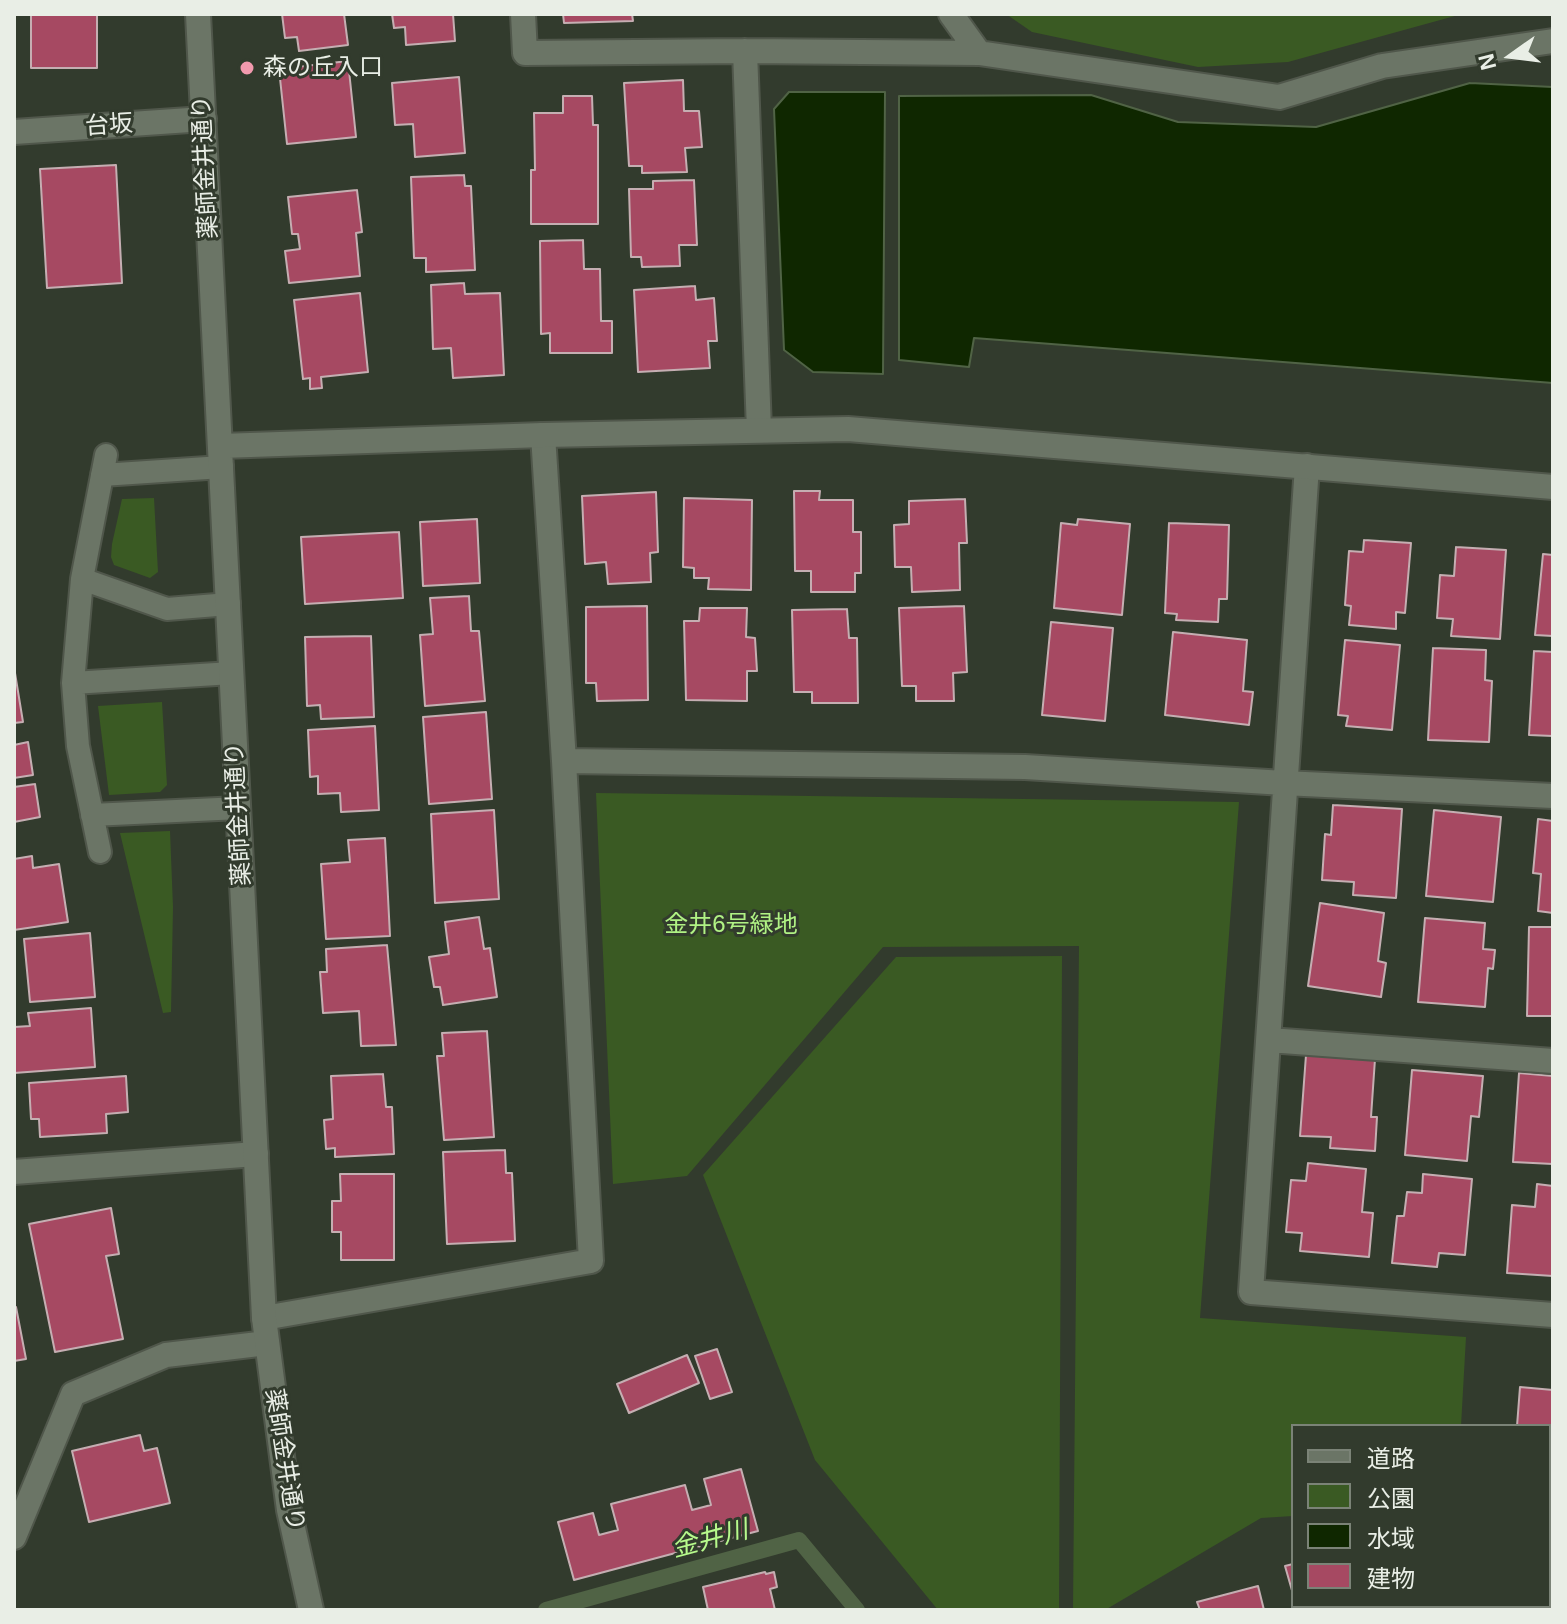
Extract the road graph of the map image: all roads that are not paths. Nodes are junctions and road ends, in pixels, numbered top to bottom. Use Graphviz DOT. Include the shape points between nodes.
graph roads {
  1 [pos="198,14"];
  2 [pos="523,14"];
  3 [pos="951,14"];
  4 [pos="1553,41"];
  5 [pos="745,51"];
  6 [pos="979,53"];
  7 [pos="204,119"];
  8 [pos="14,132"];
  9 [pos="759,430"];
  10 [pos="543,435"];
  11 [pos="221,457"];
  12 [pos="1307,466"];
  13 [pos="1553,487"];
  14 [pos="82,579"];
  15 [pos="229,604"];
  16 [pos="232,673"];
  17 [pos="73,683"];
  18 [pos="564,761"];
  19 [pos="1284,783"];
  20 [pos="1553,796"];
  21 [pos="239,808"];
  22 [pos="92,815"];
  23 [pos="100,852"];
  24 [pos="1269,1040"];
  25 [pos="1553,1061"];
  26 [pos="256,1154"];
  27 [pos="14,1172"];
  28 [pos="1553,1315"];
  29 [pos="264,1318"];
  30 [pos="267,1343"];
  31 [pos="14,1537"];
  32 [pos="311,1610"];
  1 -- 7 [label="street, 薬師金井通り"];
  2 -- 5 [label="street" via="525,53"];
  3 -- 6 [label="street"];
  4 -- 6 [label="street" via="1382,66 1279,97"];
  5 -- 6 [label="street"];
  5 -- 9 [label="street"];
  7 -- 8 [label="street, 台坂"];
  7 -- 11 [label="street, 薬師金井通り"];
  9 -- 10 [label="street"];
  9 -- 12 [label="street" via="864,430"];
  10 -- 11 [label="street"];
  10 -- 18 [label="street"];
  11 -- 14 [label="lane" via="104,465"];
  11 -- 15 [label="street, 薬師金井通り"];
  12 -- 13 [label="street"];
  12 -- 19 [label="street"];
  14 -- 15 [label="lane" via="167,609"];
  14 -- 17 [label="lane"];
  15 -- 16 [label="street, 薬師金井通り"];
  16 -- 17 [label="lane"];
  16 -- 21 [label="street, 薬師金井通り"];
  17 -- 22 [label="lane" via="78,746"];
  18 -- 19 [label="street" via="1025,767"];
  18 -- 29 [label="street" via="591,1261"];
  19 -- 20 [label="street"];
  19 -- 24 [label="street"];
  21 -- 22 [label="lane"];
  21 -- 26 [label="street, 薬師金井通り"];
  22 -- 23 [label="lane"];
  24 -- 25 [label="street"];
  24 -- 28 [label="street" via="1251,1292"];
  26 -- 27 [label="street"];
  26 -- 29 [label="street, 薬師金井通り"];
  29 -- 30 [label="street, 薬師金井通り"];
  30 -- 31 [label="street" via="166,1355 73,1394"];
  30 -- 32 [label="street, 薬師金井通り" via="289,1510"];
}
